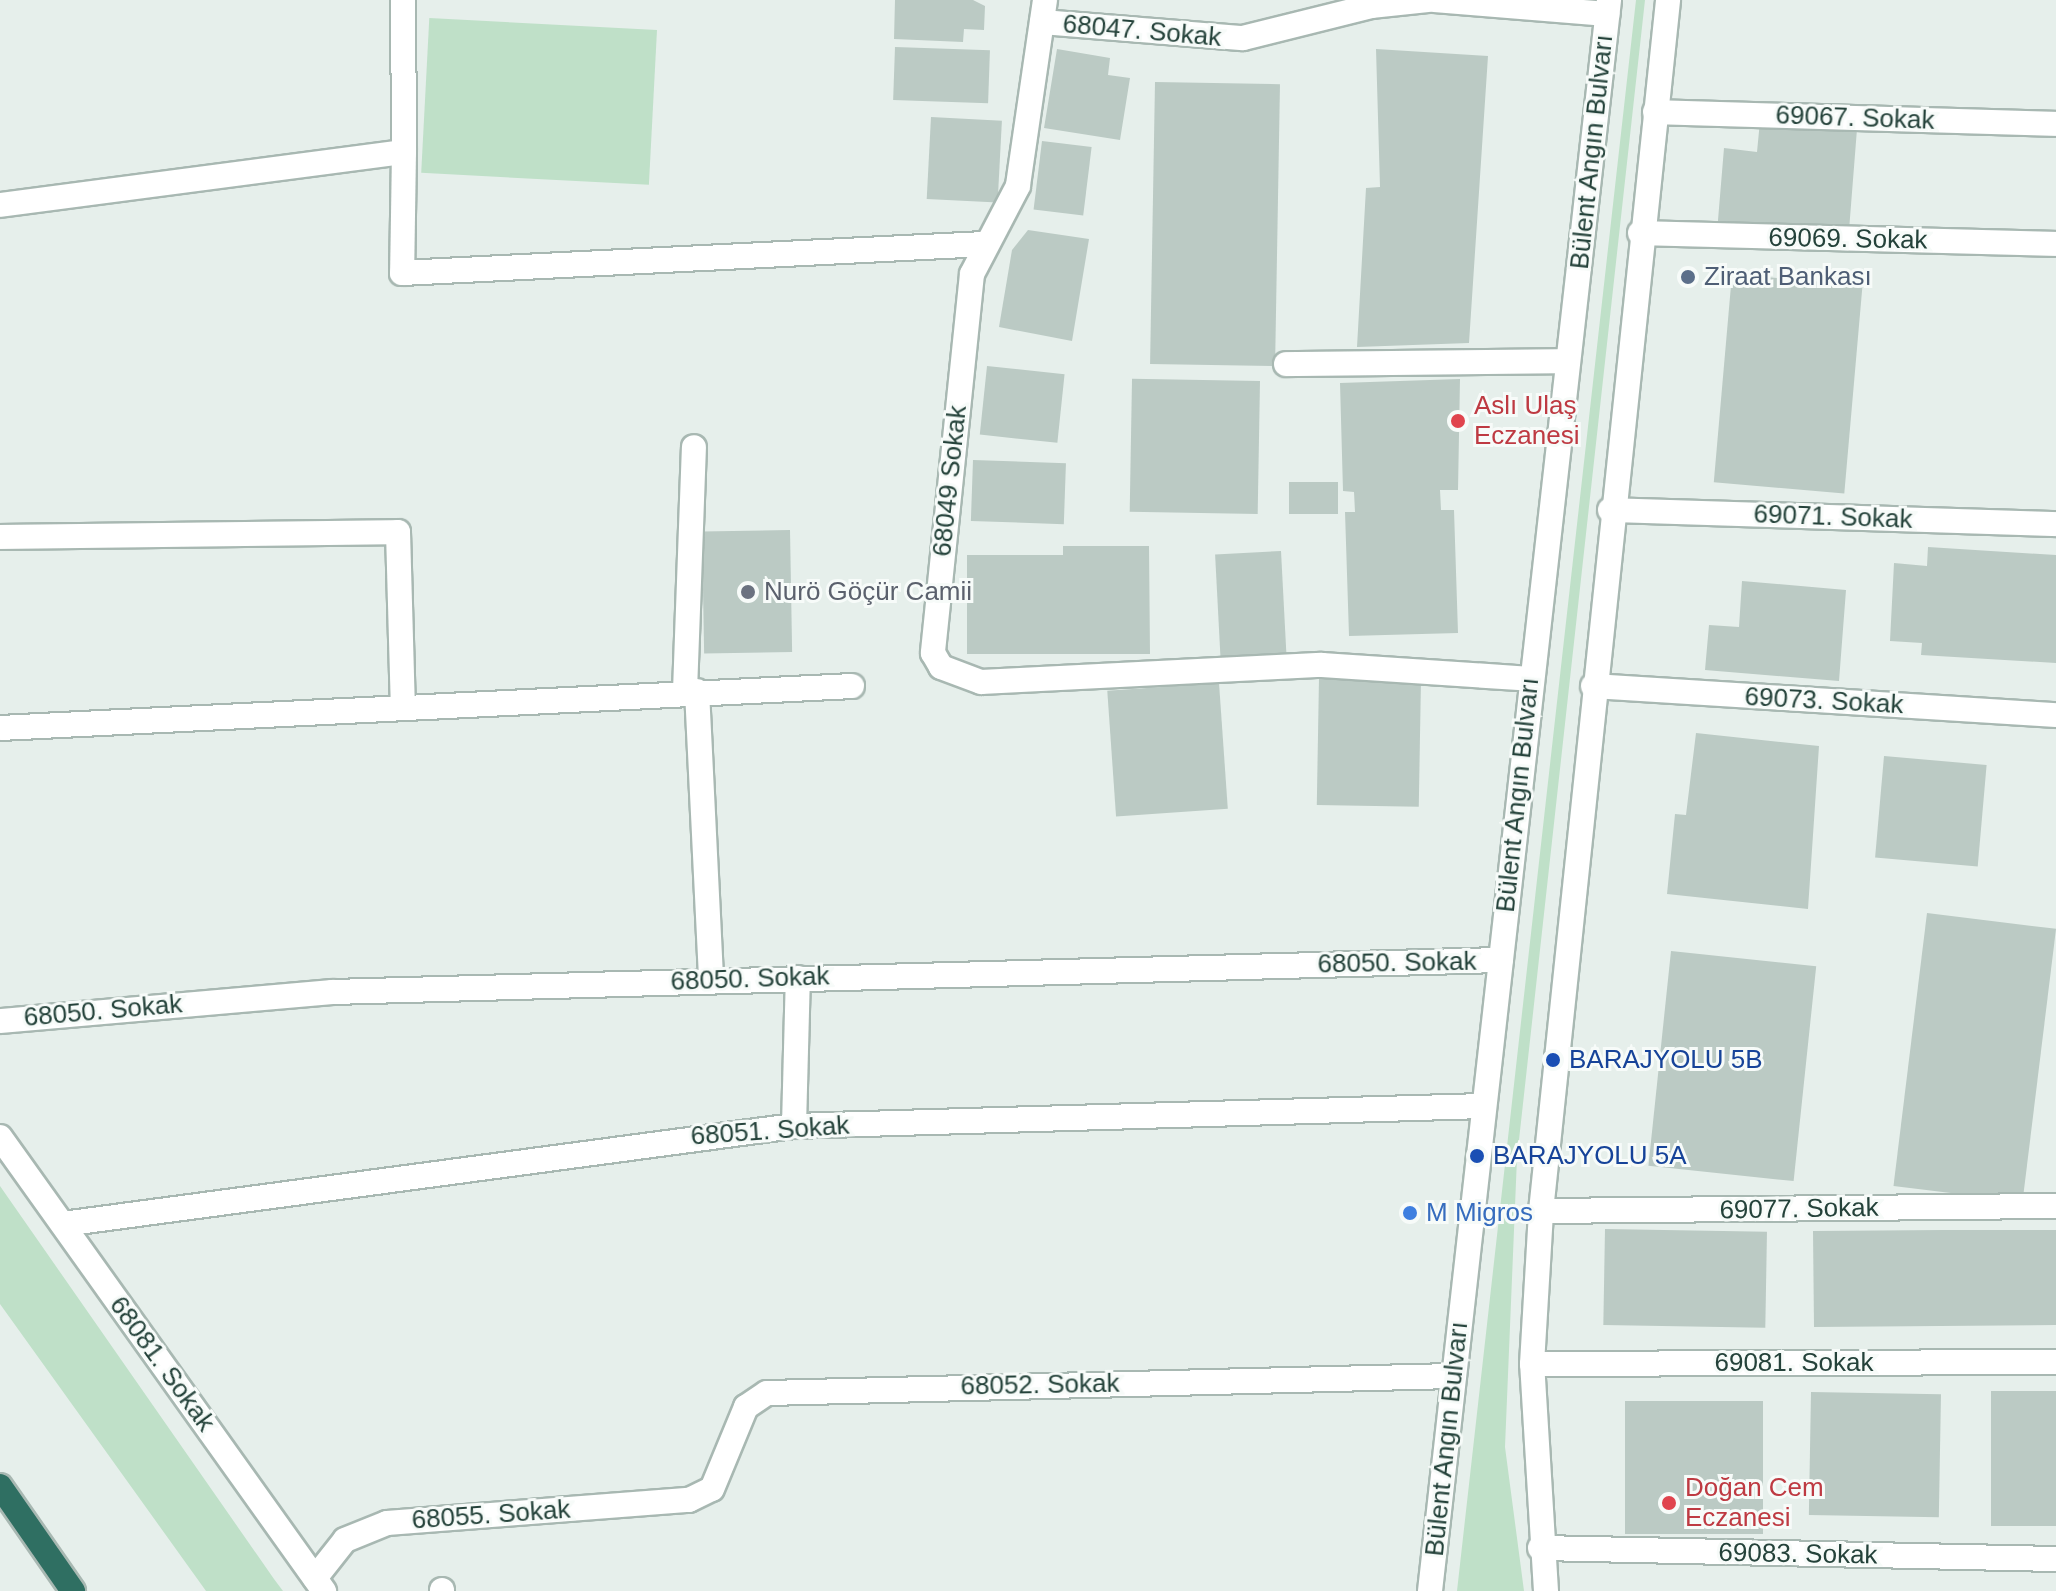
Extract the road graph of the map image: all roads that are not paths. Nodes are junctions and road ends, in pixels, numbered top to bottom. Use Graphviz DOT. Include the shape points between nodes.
graph roads {
  1 [pos="403,0"];
  2 [pos="1431,0"];
  3 [pos="1668,0"];
  4 [pos="1608,7"];
  5 [pos="1044,11"];
  6 [pos="1655,112"];
  7 [pos="2056,124"];
  8 [pos="404,152"];
  9 [pos="0,205"];
  10 [pos="1640,233"];
  11 [pos="984,244"];
  12 [pos="2056,244"];
  13 [pos="1568,361"];
  14 [pos="1286,364"];
  15 [pos="694,447"];
  16 [pos="1610,510"];
  17 [pos="2056,524"];
  18 [pos="0,537"];
  19 [pos="1531,679"];
  20 [pos="852,686"];
  21 [pos="1593,686"];
  22 [pos="691,691"];
  23 [pos="403,706"];
  24 [pos="2056,715"];
  25 [pos="0,728"];
  26 [pos="1501,960"];
  27 [pos="798,978"];
  28 [pos="711,980"];
  29 [pos="0,1021"];
  30 [pos="1483,1106"];
  31 [pos="794,1126"];
  32 [pos="0,1137"];
  33 [pos="2056,1206"];
  34 [pos="1541,1211"];
  35 [pos="63,1224"];
  36 [pos="2056,1362"];
  37 [pos="1532,1364"];
  38 [pos="1454,1376"];
  39 [pos="0,1486"];
  40 [pos="689,1500"];
  41 [pos="1540,1548"];
  42 [pos="2056,1559"];
  43 [pos="320,1585"];
  44 [pos="73,1591"];
  45 [pos="1430,1591"];
  46 [pos="1546,1591"];
  1 -- 8 [label="street"];
  2 -- 4 [label="street, 68047. Sokak"];
  2 -- 5 [label="street, 68047. Sokak" via="1371,6 1243,38"];
  3 -- 6 [label="street"];
  4 -- 13 [label="street, Bülent Angın Bulvarı"];
  5 -- 11 [label="street, 68049 Sokak" via="1018,186"];
  6 -- 7 [label="street, 69067. Sokak"];
  6 -- 10 [label="street"];
  8 -- 9 [label="street"];
  8 -- 11 [label="street" via="402,273"];
  10 -- 12 [label="street, 69069. Sokak"];
  10 -- 16 [label="street"];
  11 -- 19 [label="street, 68049 Sokak" via="968,309 933,653 941,667 981,682 1322,665"];
  13 -- 14 [label="street"];
  13 -- 19 [label="street, Bülent Angın Bulvarı"];
  15 -- 22 [label="street"];
  16 -- 17 [label="street, 69071. Sokak"];
  16 -- 21 [label="street"];
  18 -- 23 [label="street" via="398,532"];
  19 -- 26 [label="street, Bülent Angın Bulvarı"];
  20 -- 22 [label="street"];
  21 -- 24 [label="street, 69073. Sokak"];
  21 -- 34 [label="street"];
  22 -- 23 [label="street"];
  22 -- 28 [label="street"];
  23 -- 25 [label="street"];
  26 -- 27 [label="street, 68050. Sokak"];
  26 -- 30 [label="street, Bülent Angın Bulvarı"];
  27 -- 28 [label="street, 68050. Sokak"];
  27 -- 31 [label="street"];
  28 -- 29 [label="street, 68050. Sokak" via="332,992"];
  30 -- 31 [label="street, 68051. Sokak"];
  30 -- 38 [label="street, Bülent Angın Bulvarı"];
  31 -- 35 [label="street, 68051. Sokak"];
  32 -- 35 [label="street, 68081. Sokak"];
  33 -- 34 [label="street, 69077. Sokak"];
  34 -- 37 [label="street"];
  35 -- 43 [label="street, 68081. Sokak"];
  36 -- 37 [label="street, 69081. Sokak"];
  37 -- 41 [label="street"];
  38 -- 40 [label="street, 68052. Sokak" via="767,1393 746,1407 712,1489"];
  38 -- 45 [label="street, Bülent Angın Bulvarı"];
  39 -- 44 [label="highway"];
  40 -- 43 [label="street, 68055. Sokak" via="387,1523 345,1540"];
  41 -- 42 [label="street, 69083. Sokak"];
  41 -- 46 [label="street"];
}
